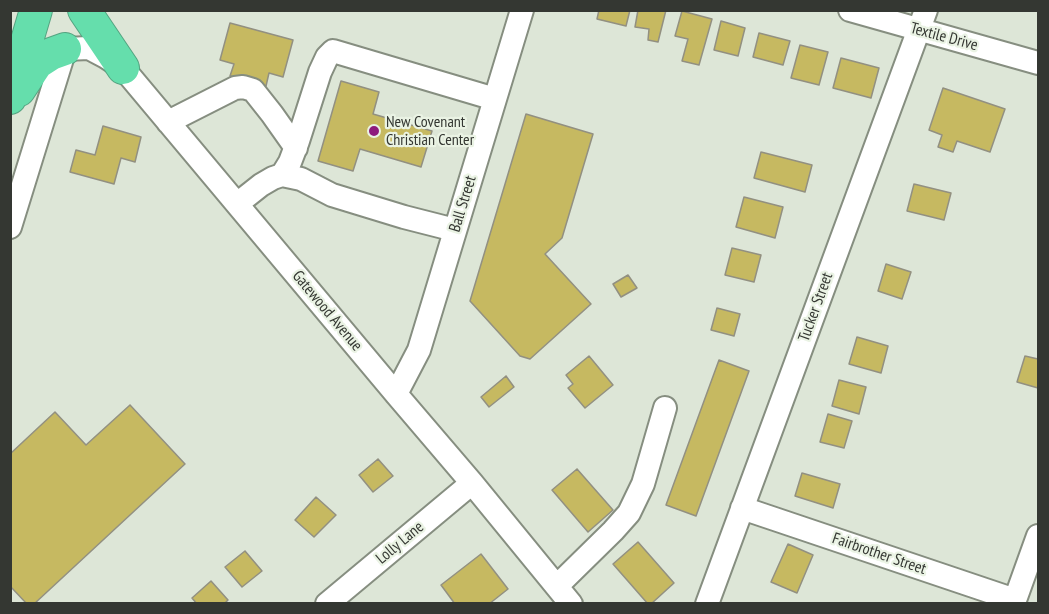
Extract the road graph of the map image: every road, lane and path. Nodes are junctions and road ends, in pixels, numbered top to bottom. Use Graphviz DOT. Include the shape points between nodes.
graph roads {
  1 [pos="36,10"];
  2 [pos="84,10"];
  3 [pos="522,10"];
  4 [pos="850,10"];
  5 [pos="922,20"];
  6 [pos="65,49"];
  7 [pos="1038,63"];
  8 [pos="123,68"];
  9 [pos="10,98"];
  10 [pos="495,99"];
  11 [pos="10,103"];
  12 [pos="168,122"];
  13 [pos="296,148"];
  14 [pos="282,175"];
  15 [pos="237,204"];
  16 [pos="10,227"];
  17 [pos="455,230"];
  18 [pos="396,394"];
  19 [pos="665,408"];
  20 [pos="472,483"];
  21 [pos="742,507"];
  22 [pos="1038,536"];
  23 [pos="564,595"];
  24 [pos="327,603"];
  25 [pos="708,603"];
  1 -- 9 [label="highway"];
  2 -- 8 [label="highway"];
  3 -- 10 [label="street, Ball Street"];
  4 -- 5 [label="street, Textile Drive"];
  5 -- 7 [label="street, Textile Drive"];
  5 -- 21 [label="street, Tucker Street"];
  6 -- 8 [label="street, Gatewood Avenue" via="89,48"];
  6 -- 11 [label="highway" via="37,63"];
  6 -- 16 [label="street"];
  8 -- 12 [label="street, Gatewood Avenue"];
  10 -- 13 [label="street" via="333,51 320,72"];
  10 -- 17 [label="street, Ball Street"];
  12 -- 13 [label="street" via="243,87 252,90"];
  12 -- 15 [label="street, Gatewood Avenue"];
  13 -- 14 [label="street"];
  14 -- 15 [label="street"];
  14 -- 17 [label="street" via="301,179 332,195"];
  15 -- 18 [label="street, Gatewood Avenue"];
  17 -- 18 [label="street, Ball Street" via="419,350"];
  18 -- 20 [label="street, Gatewood Avenue"];
  19 -- 23 [label="street" via="643,484 628,513"];
  20 -- 23 [label="street, Gatewood Avenue"];
  20 -- 24 [label="street, Lolly Lane"];
  21 -- 22 [label="street, Fairbrother Street" via="1015,600"];
  21 -- 25 [label="street, Tucker Street"];
}
